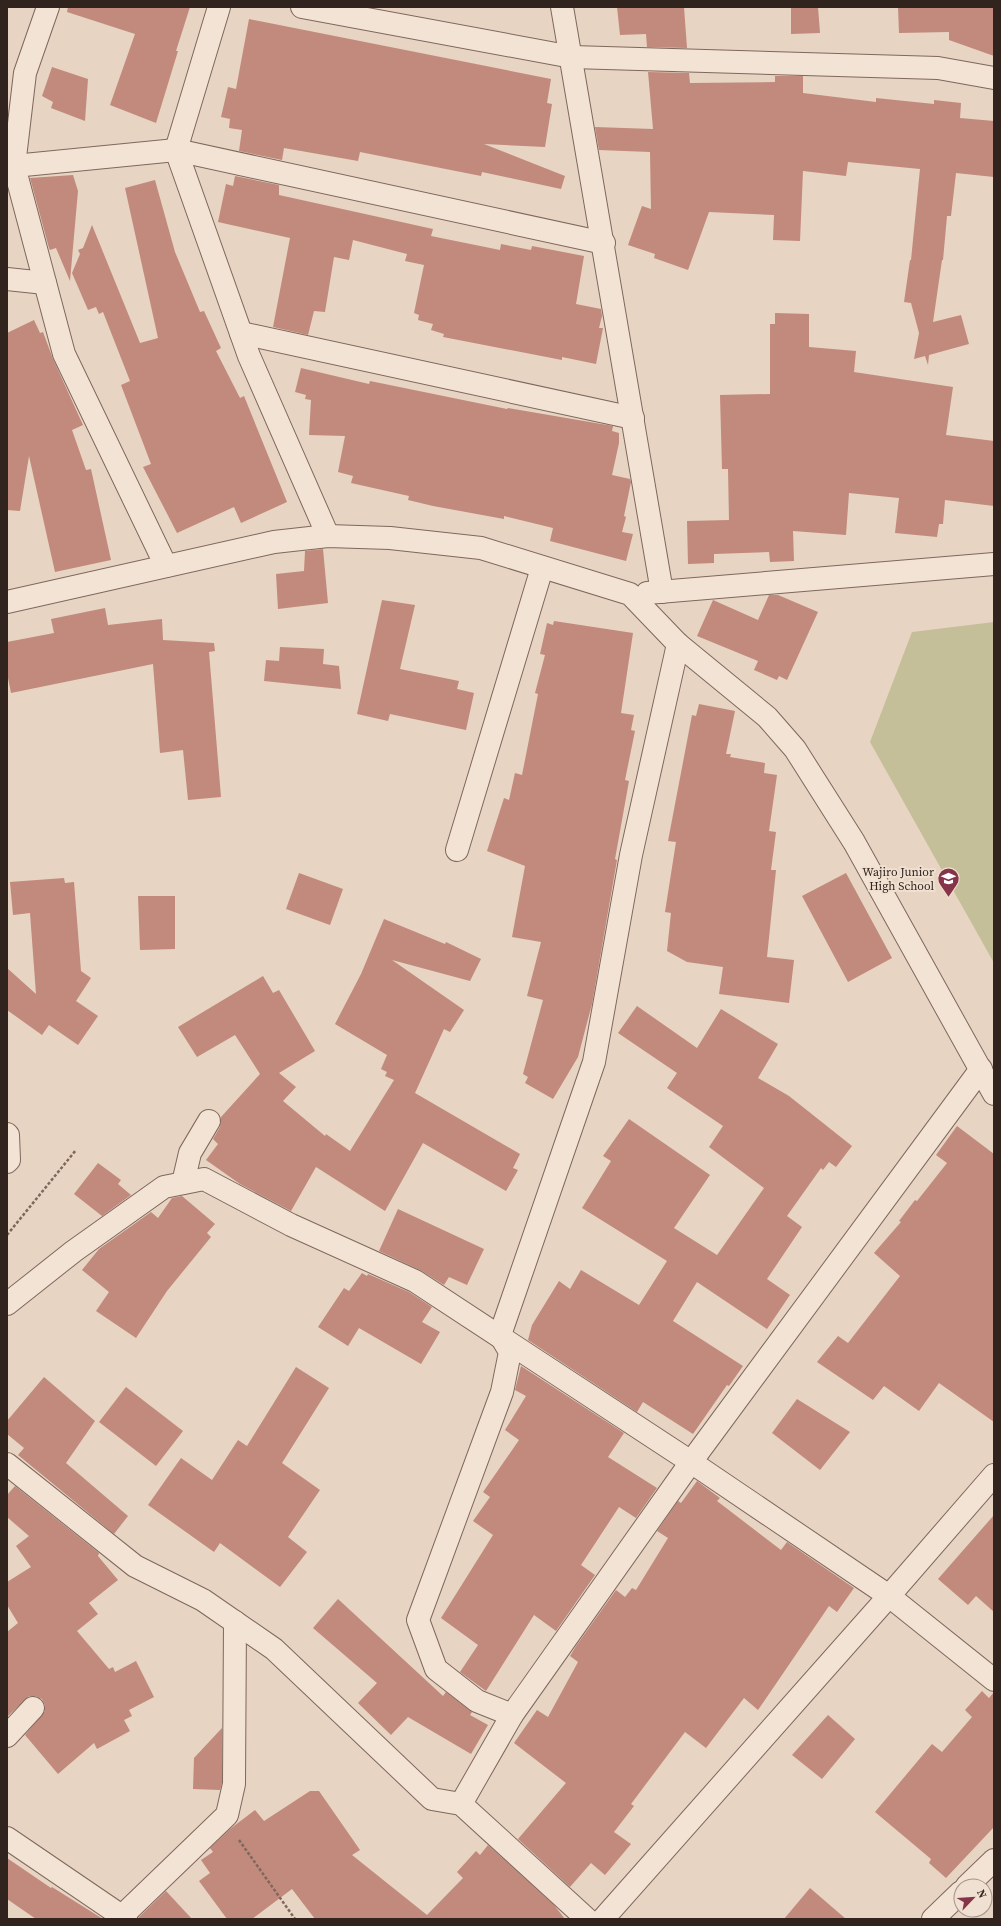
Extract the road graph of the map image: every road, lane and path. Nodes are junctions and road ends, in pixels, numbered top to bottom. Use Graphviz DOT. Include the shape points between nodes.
graph roads {
  1 [pos="48,7"];
  2 [pos="219,7"];
  3 [pos="302,7"];
  4 [pos="562,7"];
  5 [pos="572,57"];
  6 [pos="994,78"];
  7 [pos="176,150"];
  8 [pos="14,166"];
  9 [pos="604,243"];
  10 [pos="7,279"];
  11 [pos="45,283"];
  12 [pos="241,333"];
  13 [pos="633,418"];
  14 [pos="328,536"];
  15 [pos="994,564"];
  16 [pos="166,566"];
  17 [pos="542,568"];
  18 [pos="662,592"];
  19 [pos="630,594"];
  20 [pos="7,602"];
  21 [pos="678,644"];
  22 [pos="457,850"];
  23 [pos="981,1070"];
  24 [pos="994,1094"];
  25 [pos="209,1121"];
  26 [pos="7,1134"];
  27 [pos="76,1150"];
  28 [pos="7,1162"];
  29 [pos="183,1183"];
  30 [pos="7,1235"];
  31 [pos="7,1304"];
  32 [pos="500,1335"];
  33 [pos="692,1462"];
  34 [pos="7,1464"];
  35 [pos="994,1475"];
  36 [pos="889,1596"];
  37 [pos="235,1622"];
  38 [pos="994,1680"];
  39 [pos="33,1708"];
  40 [pos="512,1715"];
  41 [pos="7,1736"];
  42 [pos="461,1804"];
  43 [pos="224,1818"];
  44 [pos="7,1838"];
  45 [pos="994,1860"];
  46 [pos="975,1878"];
  47 [pos="953,1900"];
  48 [pos="122,1918"];
  49 [pos="295,1919"];
  50 [pos="587,1919"];
  51 [pos="603,1919"];
  52 [pos="933,1919"];
  1 -- 8 [label="street" via="25,73"];
  2 -- 7 [label="street"];
  3 -- 5 [label="street"];
  4 -- 5 [label="street"];
  5 -- 6 [label="street" via="938,68"];
  5 -- 9 [label="street"];
  7 -- 8 [label="street"];
  7 -- 9 [label="street"];
  7 -- 12 [label="street"];
  8 -- 11 [label="street"];
  9 -- 13 [label="street"];
  10 -- 11 [label="street"];
  11 -- 16 [label="street" via="64,354"];
  12 -- 13 [label="street"];
  12 -- 14 [label="street"];
  13 -- 18 [label="street"];
  14 -- 16 [label="street" via="274,542"];
  14 -- 17 [label="street" via="390,538 481,548"];
  15 -- 18 [label="street"];
  16 -- 20 [label="street"];
  17 -- 19 [label="street"];
  17 -- 22 [label="street"];
  18 -- 19 [label="street"];
  19 -- 21 [label="street"];
  21 -- 23 [label="street" via="767,717 795,749 854,842"];
  21 -- 32 [label="street" via="631,855 594,1062"];
  23 -- 24 [label="street"];
  23 -- 33 [label="street"];
  25 -- 29 [label="street" via="190,1153"];
  26 -- 28 [label="street"];
  27 -- 30 [label="path"];
  29 -- 31 [label="street" via="164,1187 74,1251"];
  29 -- 32 [label="street" via="204,1179 291,1225 415,1281"];
  32 -- 33 [label="street"];
  32 -- 40 [label="street" via="510,1352 502,1392 418,1620 436,1669 477,1701"];
  33 -- 36 [label="street"];
  33 -- 40 [label="street"];
  34 -- 37 [label="street" via="135,1566 203,1600"];
  35 -- 36 [label="street"];
  36 -- 38 [label="street"];
  36 -- 51 [label="street"];
  37 -- 42 [label="street" via="274,1649 432,1799"];
  37 -- 43 [label="street" via="234,1784 227,1815"];
  39 -- 41 [label="street"];
  40 -- 42 [label="street"];
  42 -- 50 [label="street"];
  43 -- 48 [label="street"];
  43 -- 49 [label="path"];
  44 -- 48 [label="street"];
  45 -- 46 [label="street"];
  47 -- 52 [label="street"];
}
